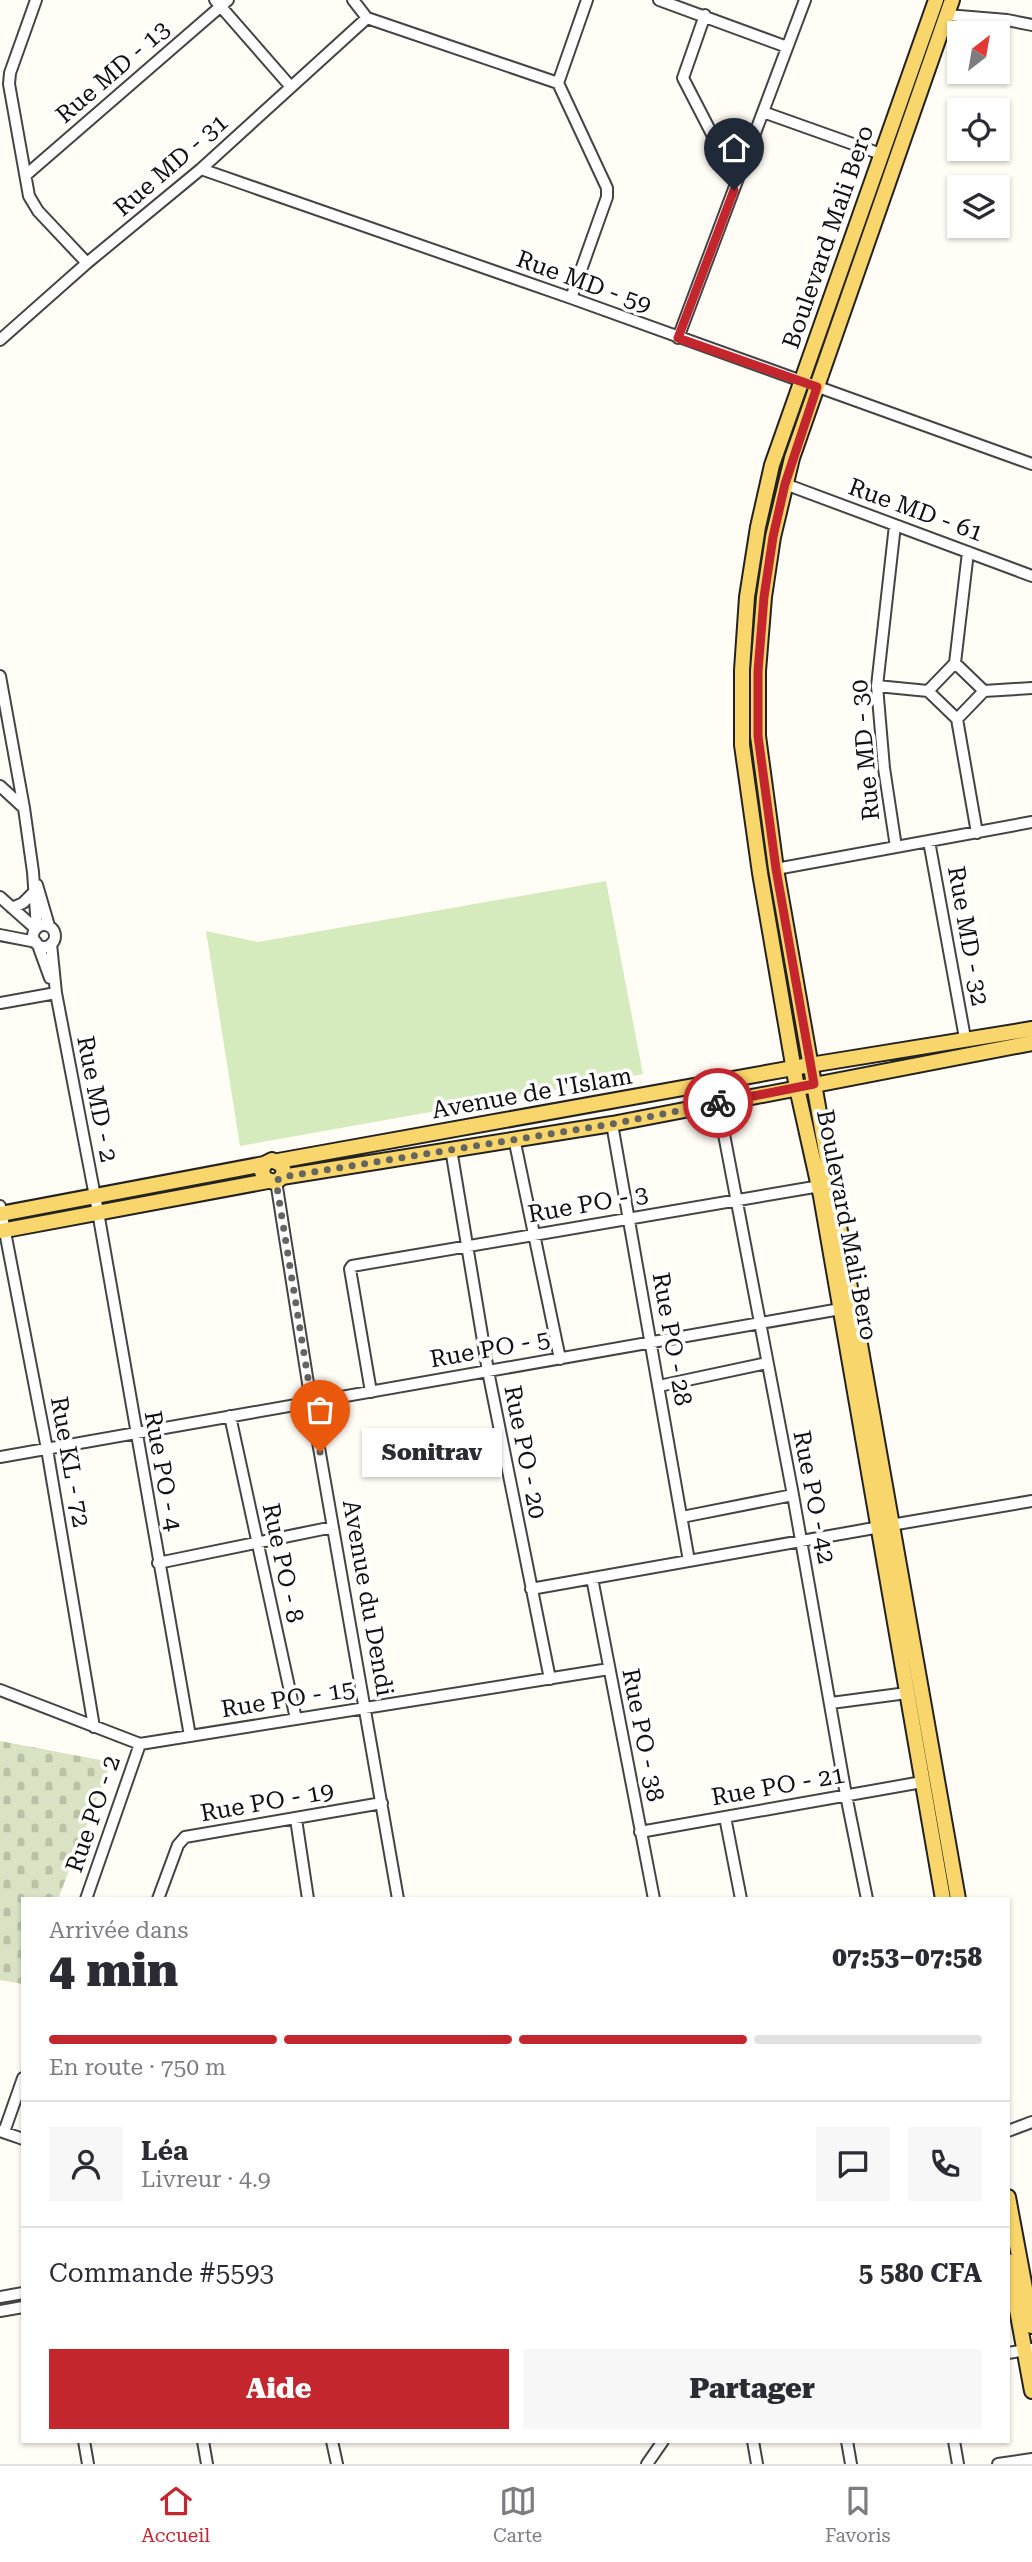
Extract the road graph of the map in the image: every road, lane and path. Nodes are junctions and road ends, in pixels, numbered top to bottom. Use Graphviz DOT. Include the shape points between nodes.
graph roads {
  1 [pos="36,0"];
  2 [pos="353,0"];
  3 [pos="587,0"];
  4 [pos="659,0"];
  5 [pos="805,0"];
  6 [pos="936,0"];
  7 [pos="953,0"];
  8 [pos="221,2"];
  9 [pos="705,15"];
  10 [pos="947,15"];
  11 [pos="367,18"];
  12 [pos="1032,25"];
  13 [pos="787,47"];
  14 [pos="558,83"];
  15 [pos="291,88"];
  16 [pos="763,112"];
  17 [pos="881,154"];
  18 [pos="743,166"];
  19 [pos="201,169"];
  20 [pos="26,175"];
  21 [pos="860,215"];
  22 [pos="875,220"];
  23 [pos="87,263"];
  24 [pos="571,298"];
  25 [pos="678,338"];
  26 [pos="0,340"];
  27 [pos="802,382"];
  28 [pos="817,387"];
  29 [pos="1032,464"];
  30 [pos="785,484"];
  31 [pos="895,525"];
  32 [pos="968,552"];
  33 [pos="1032,576"];
  34 [pos="955,663"];
  35 [pos="0,677"];
  36 [pos="877,686"];
  37 [pos="1032,688"];
  38 [pos="928,691"];
  39 [pos="984,691"];
  40 [pos="3,705"];
  41 [pos="957,719"];
  42 [pos="0,786"];
  43 [pos="24,808"];
  44 [pos="1032,822"];
  45 [pos="771,829"];
  46 [pos="754,831"];
  47 [pos="977,833"];
  48 [pos="929,841"];
  49 [pos="895,847"];
  50 [pos="776,869"];
  51 [pos="33,873"];
  52 [pos="33,893"];
  53 [pos="0,897"];
  54 [pos="12,908"];
  55 [pos="49,926"];
  56 [pos="36,935"];
  57 [pos="6,936"];
  58 [pos="51,944"];
  59 [pos="56,993"];
  60 [pos="0,1003"];
  61 [pos="1032,1029"];
  62 [pos="974,1042"];
  63 [pos="1032,1043"];
  64 [pos="928,1045"];
  65 [pos="931,1060"];
  66 [pos="810,1066"];
  67 [pos="793,1070"];
  68 [pos="814,1084"];
  69 [pos="797,1088"];
  70 [pos="718,1103"];
  71 [pos="612,1124"];
  72 [pos="514,1138"];
  73 [pos="451,1149"];
  74 [pos="271,1163"];
  75 [pos="275,1180"];
  76 [pos="825,1185"];
  77 [pos="95,1197"];
  78 [pos="737,1200"];
  79 [pos="1,1211"];
  80 [pos="98,1212"];
  81 [pos="629,1219"];
  82 [pos="2,1231"];
  83 [pos="534,1235"];
  84 [pos="467,1246"];
  85 [pos="847,1308"];
  86 [pos="760,1324"];
  87 [pos="651,1343"];
  88 [pos="560,1359"];
  89 [pos="767,1363"];
  90 [pos="488,1371"];
  91 [pos="659,1386"];
  92 [pos="371,1392"];
  93 [pos="311,1402"];
  94 [pos="230,1416"];
  95 [pos="135,1433"];
  96 [pos="47,1449"];
  97 [pos="0,1457"];
  98 [pos="793,1495"];
  99 [pos="1032,1501"];
  100 [pos="682,1517"];
  101 [pos="885,1526"];
  102 [pos="334,1527"];
  103 [pos="801,1541"];
  104 [pos="258,1543"];
  105 [pos="690,1561"];
  106 [pos="158,1563"];
  107 [pos="592,1578"];
  108 [pos="531,1589"];
  109 [pos="609,1669"];
  110 [pos="550,1679"];
  111 [pos="0,1690"];
  112 [pos="907,1693"];
  113 [pos="831,1703"];
  114 [pos="366,1708"];
  115 [pos="296,1719"];
  116 [pos="94,1727"];
  117 [pos="190,1736"];
  118 [pos="140,1744"];
  119 [pos="922,1782"];
  120 [pos="846,1795"];
  121 [pos="382,1802"];
  122 [pos="725,1817"];
  123 [pos="296,1819"];
  124 [pos="640,1832"];
  125 [pos="87,1897"];
  126 [pos="159,1897"];
  127 [pos="308,1897"];
  128 [pos="398,1897"];
  129 [pos="653,1897"];
  130 [pos="741,1897"];
  131 [pos="867,1897"];
  132 [pos="943,1897"];
  133 [pos="958,1897"];
  134 [pos="21,2083"];
  135 [pos="1027,2123"];
  136 [pos="1010,2130"];
  137 [pos="2,2131"];
  138 [pos="21,2138"];
  139 [pos="1010,2218"];
  140 [pos="1013,2250"];
  141 [pos="1010,2270"];
  142 [pos="21,2293"];
  143 [pos="0,2297"];
  144 [pos="21,2307"];
  145 [pos="0,2311"];
  146 [pos="1032,2326"];
  147 [pos="1028,2350"];
  148 [pos="1010,2353"];
  149 [pos="1032,2391"];
  150 [pos="84,2443"];
  151 [pos="203,2443"];
  152 [pos="332,2443"];
  153 [pos="662,2443"];
  154 [pos="753,2443"];
  155 [pos="847,2443"];
  156 [pos="954,2443"];
  157 [pos="1032,2459"];
  158 [pos="88,2464"];
  159 [pos="207,2464"];
  160 [pos="337,2464"];
  161 [pos="647,2464"];
  162 [pos="757,2464"];
  163 [pos="851,2464"];
  164 [pos="958,2464"];
  165 [pos="998,2464"];
  1 -- 20 [label="street" via="9,84"];
  2 -- 11 [label="street"];
  3 -- 14 [label="street"];
  4 -- 9 [label="street"];
  5 -- 13 [label="street"];
  6 -- 17 [label="main road, Boulevard Mali Bero"];
  7 -- 10 [label="main road, Boulevard Mali Bero"];
  8 -- 15 [label="street"];
  8 -- 20 [label="street, Rue MD - 13"];
  9 -- 13 [label="street"];
  9 -- 18 [label="street" via="683,78 715,140"];
  10 -- 12 [label="street"];
  10 -- 22 [label="main road, Boulevard Mali Bero"];
  11 -- 14 [label="street"];
  11 -- 15 [label="street, Rue MD - 31"];
  13 -- 16 [label="street"];
  14 -- 24 [label="street" via="608,192"];
  15 -- 19 [label="street, Rue MD - 31"];
  16 -- 17 [label="street"];
  16 -- 18 [label="street"];
  17 -- 21 [label="main road, Boulevard Mali Bero"];
  18 -- 25 [label="street"];
  19 -- 23 [label="street, Rue MD - 31"];
  19 -- 24 [label="street, Rue MD - 59"];
  20 -- 23 [label="street" via="32,204"];
  21 -- 22 [label="main road"];
  21 -- 27 [label="main road, Boulevard Mali Bero"];
  22 -- 28 [label="main road, Boulevard Mali Bero"];
  23 -- 26 [label="street, Rue MD - 31"];
  24 -- 25 [label="street, Rue MD - 59"];
  25 -- 27 [label="street, Rue MD - 59"];
  27 -- 28 [label="street, Rue MD - 59"];
  27 -- 46 [label="main road, Boulevard Mali Bero" via="770,473 747,597 742,745"];
  28 -- 29 [label="street, Rue MD - 59"];
  28 -- 30 [label="main road, Boulevard Mali Bero"];
  30 -- 31 [label="street, Rue MD - 61"];
  30 -- 45 [label="main road, Boulevard Mali Bero" via="764,597 758,671 758,736"];
  31 -- 32 [label="street, Rue MD - 61"];
  31 -- 36 [label="street, Rue MD - 30"];
  32 -- 33 [label="street, Rue MD - 61"];
  32 -- 34 [label="street"];
  34 -- 38 [label="street"];
  34 -- 39 [label="street"];
  35 -- 40 [label="street, Rue MD - 2"];
  36 -- 38 [label="street"];
  36 -- 49 [label="street, Rue MD - 30"];
  37 -- 39 [label="street"];
  38 -- 41 [label="street"];
  39 -- 41 [label="street"];
  40 -- 43 [label="street, Rue MD - 2"];
  41 -- 47 [label="street"];
  42 -- 43 [label="street"];
  43 -- 51 [label="street, Rue MD - 2"];
  44 -- 47 [label="street"];
  45 -- 46 [label="main road"];
  45 -- 50 [label="main road, Boulevard Mali Bero"];
  46 -- 67 [label="main road, Boulevard Mali Bero"];
  47 -- 48 [label="street"];
  48 -- 49 [label="street"];
  48 -- 62 [label="street, Rue MD - 32"];
  49 -- 50 [label="street"];
  50 -- 66 [label="main road, Boulevard Mali Bero"];
  51 -- 52 [label="street, Rue MD - 2"];
  51 -- 55 [label="street, Rue MD - 2"];
  52 -- 54 [label="street"];
  52 -- 56 [label="street, Rue MD - 2"];
  53 -- 54 [label="street"];
  54 -- 56 [label="street"];
  55 -- 56 [label="street" via="42,925"];
  55 -- 58 [label="street" via="55,935"];
  56 -- 57 [label="street"];
  56 -- 58 [label="street" via="45,947"];
  56 -- 59 [label="street, Rue MD - 2"];
  58 -- 59 [label="street, Rue MD - 2"];
  59 -- 60 [label="street"];
  59 -- 77 [label="street, Rue MD - 2"];
  61 -- 62 [label="main road"];
  62 -- 63 [label="main road"];
  62 -- 64 [label="main road, Avenue de l'Islam"];
  62 -- 65 [label="main road, Avenue de l'Islam"];
  64 -- 65 [label="main road"];
  64 -- 66 [label="main road, Avenue de l'Islam"];
  65 -- 68 [label="main road, Avenue de l'Islam"];
  66 -- 67 [label="main road, Avenue de l'Islam"];
  66 -- 68 [label="main road, Boulevard Mali Bero"];
  67 -- 69 [label="main road, Boulevard Mali Bero"];
  67 -- 74 [label="main road, Avenue de l'Islam"];
  68 -- 69 [label="main road, Avenue de l'Islam"];
  68 -- 76 [label="main road, Boulevard Mali Bero"];
  69 -- 70 [label="main road, Avenue de l'Islam"];
  69 -- 76 [label="main road, Boulevard Mali Bero"];
  70 -- 71 [label="main road, Avenue de l'Islam"];
  70 -- 78 [label="street, Rue PO - 42"];
  71 -- 72 [label="main road, Avenue de l'Islam"];
  71 -- 81 [label="street, Rue PO - 28"];
  72 -- 73 [label="main road, Avenue de l'Islam"];
  72 -- 83 [label="street"];
  73 -- 75 [label="main road, Avenue de l'Islam"];
  73 -- 84 [label="street, Rue PO - 20"];
  74 -- 75 [label="main road" via="262,1175"];
  74 -- 77 [label="main road, Avenue de l'Islam"];
  75 -- 80 [label="main road, Avenue de l'Islam"];
  75 -- 93 [label="street, Avenue du Dendi"];
  76 -- 78 [label="street, Rue PO - 3"];
  76 -- 85 [label="main road, Boulevard Mali Bero"];
  77 -- 79 [label="main road, Avenue de l'Islam"];
  77 -- 80 [label="street, Rue MD - 2"];
  78 -- 81 [label="street, Rue PO - 3"];
  78 -- 86 [label="street, Rue PO - 42"];
  79 -- 82 [label="street, Rue KL - 72"];
  80 -- 82 [label="main road, Avenue de l'Islam"];
  80 -- 95 [label="street, Rue PO - 4"];
  81 -- 83 [label="street, Rue PO - 3"];
  81 -- 87 [label="street, Rue PO - 28"];
  82 -- 96 [label="street, Rue KL - 72"];
  83 -- 84 [label="street, Rue PO - 3"];
  83 -- 88 [label="street"];
  84 -- 90 [label="street, Rue PO - 20"];
  84 -- 92 [label="street, Rue PO - 3" via="350,1269"];
  85 -- 86 [label="street, Rue PO - 5"];
  85 -- 101 [label="main road, Boulevard Mali Bero"];
  86 -- 87 [label="street, Rue PO - 5"];
  86 -- 89 [label="street, Rue PO - 42"];
  87 -- 88 [label="street, Rue PO - 5"];
  87 -- 91 [label="street, Rue PO - 28"];
  88 -- 90 [label="street, Rue PO - 5"];
  89 -- 91 [label="street"];
  89 -- 98 [label="street, Rue PO - 42"];
  90 -- 92 [label="street, Rue PO - 5"];
  90 -- 108 [label="street, Rue PO - 20"];
  91 -- 100 [label="street, Rue PO - 28"];
  92 -- 93 [label="street, Rue PO - 5"];
  93 -- 94 [label="street, Rue PO - 5"];
  93 -- 102 [label="street, Avenue du Dendi"];
  94 -- 95 [label="street, Rue PO - 5"];
  94 -- 104 [label="street, Rue PO - 8"];
  95 -- 96 [label="street, Rue PO - 5"];
  95 -- 106 [label="street, Rue PO - 4"];
  96 -- 97 [label="street, Rue PO - 5"];
  96 -- 116 [label="street, Rue KL - 72"];
  98 -- 100 [label="street"];
  98 -- 103 [label="street, Rue PO - 42"];
  99 -- 101 [label="street"];
  100 -- 105 [label="street, Rue PO - 28"];
  101 -- 103 [label="street"];
  101 -- 112 [label="main road, Boulevard Mali Bero"];
  101 -- 133 [label="main road, Boulevard Mali Bero"];
  102 -- 104 [label="street"];
  102 -- 114 [label="street, Avenue du Dendi"];
  103 -- 105 [label="street"];
  103 -- 113 [label="street, Rue PO - 42"];
  104 -- 106 [label="street"];
  104 -- 115 [label="street, Rue PO - 8"];
  105 -- 107 [label="street"];
  106 -- 117 [label="street, Rue PO - 4"];
  107 -- 108 [label="street"];
  107 -- 109 [label="street, Rue PO - 38"];
  108 -- 110 [label="street, Rue PO - 20"];
  109 -- 110 [label="street, Rue PO - 15"];
  109 -- 124 [label="street, Rue PO - 38"];
  110 -- 114 [label="street, Rue PO - 15"];
  111 -- 116 [label="street"];
  112 -- 113 [label="street"];
  112 -- 119 [label="main road, Boulevard Mali Bero"];
  113 -- 120 [label="street, Rue PO - 42"];
  114 -- 115 [label="street, Rue PO - 15"];
  114 -- 121 [label="street, Avenue du Dendi"];
  115 -- 117 [label="street, Rue PO - 15"];
  116 -- 118 [label="street"];
  117 -- 118 [label="street, Rue PO - 15"];
  118 -- 125 [label="street, Rue PO - 2"];
  119 -- 120 [label="street, Rue PO - 21"];
  119 -- 132 [label="main road, Boulevard Mali Bero"];
  120 -- 122 [label="street, Rue PO - 21"];
  120 -- 131 [label="street, Rue PO - 42"];
  121 -- 123 [label="street, Rue PO - 19"];
  121 -- 128 [label="street, Avenue du Dendi"];
  122 -- 124 [label="street, Rue PO - 21"];
  122 -- 130 [label="street"];
  123 -- 126 [label="street, Rue PO - 19" via="185,1837"];
  123 -- 127 [label="street"];
  124 -- 129 [label="street, Rue PO - 38"];
  134 -- 137 [label="street"];
  135 -- 136 [label="street"];
  137 -- 138 [label="street"];
  139 -- 140 [label="main road"];
  140 -- 146 [label="main road"];
  141 -- 147 [label="main road"];
  142 -- 143 [label="street"];
  144 -- 145 [label="street"];
  147 -- 148 [label="street"];
  147 -- 149 [label="main road"];
  150 -- 158 [label="street"];
  151 -- 159 [label="street"];
  152 -- 160 [label="street"];
  153 -- 161 [label="street"];
  154 -- 162 [label="street"];
  155 -- 163 [label="street"];
  156 -- 164 [label="street"];
  157 -- 165 [label="street"];
}
